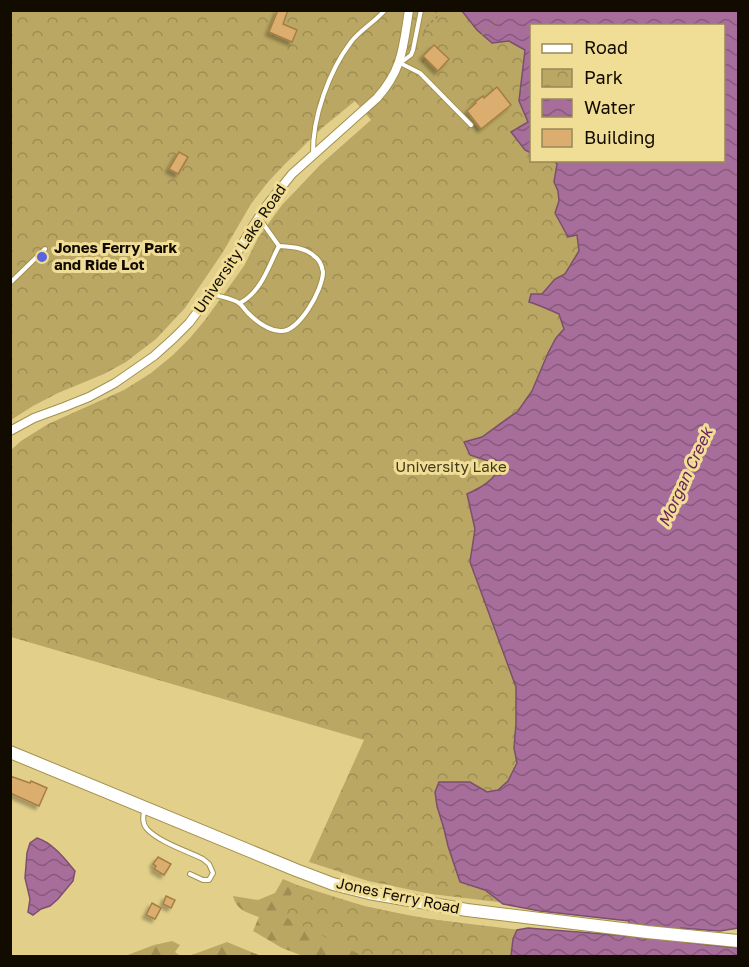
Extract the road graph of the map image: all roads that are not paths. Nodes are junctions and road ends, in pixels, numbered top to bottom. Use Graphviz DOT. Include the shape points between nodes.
graph roads {
  1 [pos="385,10"];
  2 [pos="409,10"];
  3 [pos="421,10"];
  4 [pos="400,63"];
  5 [pos="471,125"];
  6 [pos="313,155"];
  7 [pos="259,218"];
  8 [pos="279,246"];
  9 [pos="45,249"];
  10 [pos="10,283"];
  11 [pos="211,294"];
  12 [pos="240,303"];
  13 [pos="10,430"];
  14 [pos="10,752"];
  15 [pos="144,807"];
  16 [pos="190,874"];
  17 [pos="733,941"];
  1 -- 6 [label="lane" via="352,40 342,56 318,115"];
  2 -- 4 [label="street, University Lake Road"];
  3 -- 4 [label="lane" via="413,50"];
  4 -- 5 [label="lane" via="420,73"];
  4 -- 6 [label="street, University Lake Road" via="377,98"];
  6 -- 7 [label="street, University Lake Road" via="292,174"];
  7 -- 8 [label="lane"];
  7 -- 11 [label="street, University Lake Road"];
  8 -- 12 [label="lane" via="259,286"];
  8 -- 12 [label="lane" via="302,249 320,261 320,284 302,320 283,332 272,330"];
  9 -- 10 [label="lane"];
  11 -- 12 [label="lane"];
  11 -- 13 [label="street, University Lake Road" via="174,338 132,372 89,397"];
  14 -- 15 [label="street, Jones Ferry Road"];
  15 -- 16 [label="lane" via="147,829 203,859 213,873 209,880"];
  15 -- 17 [label="street, Jones Ferry Road" via="333,884 403,900 563,923"];
}
